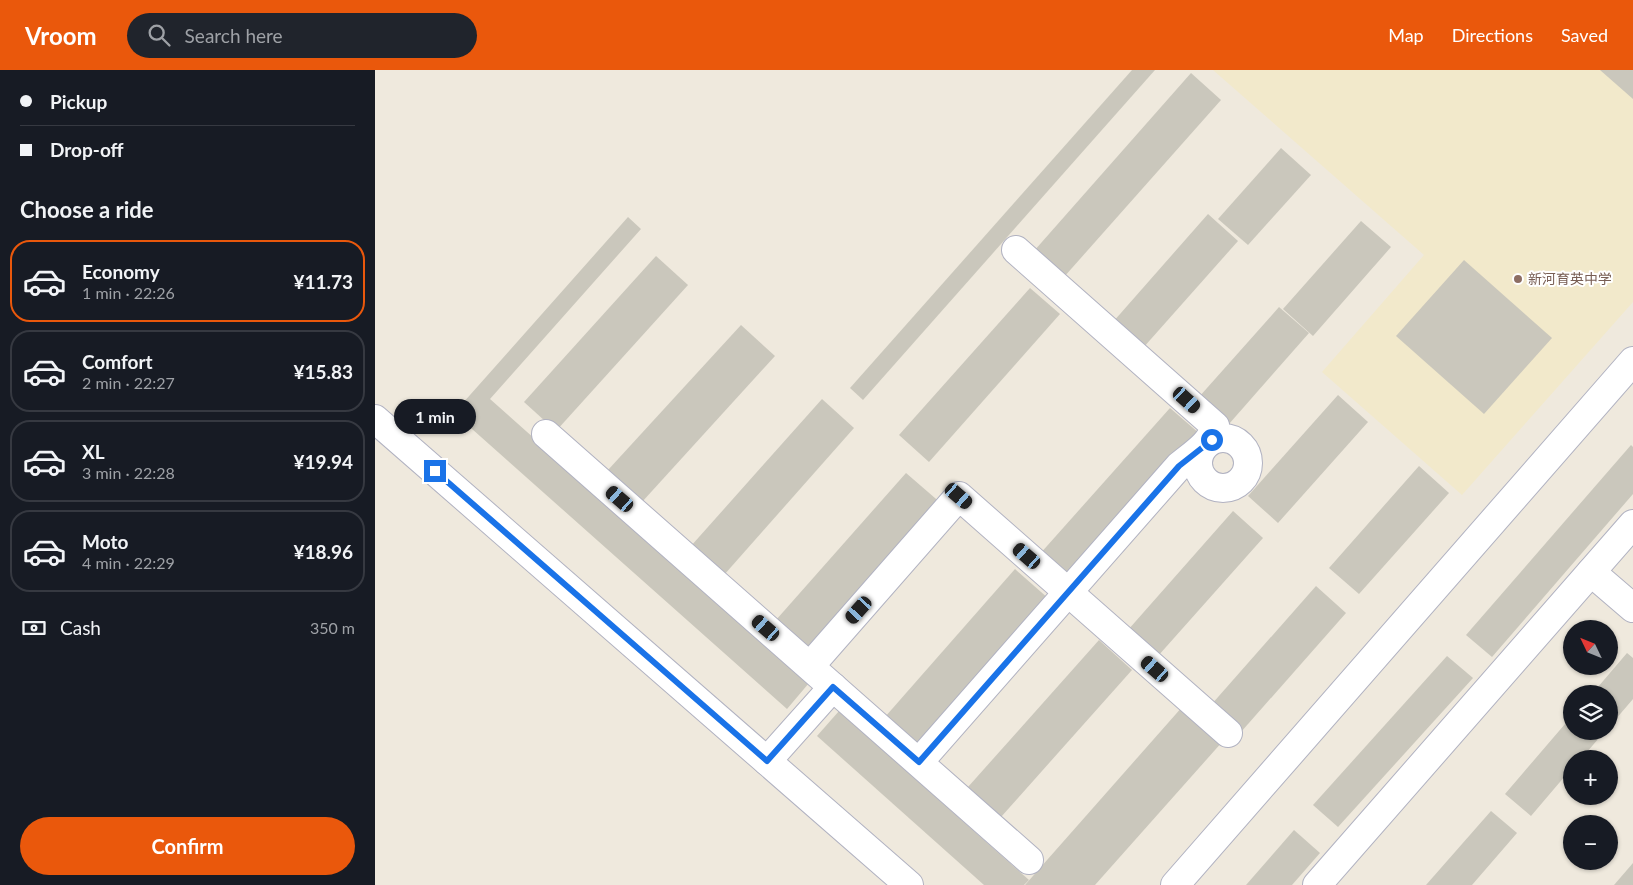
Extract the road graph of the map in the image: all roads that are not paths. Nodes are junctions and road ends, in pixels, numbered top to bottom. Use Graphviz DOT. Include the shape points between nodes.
graph roads {
  1 [pos="1016,250"];
  2 [pos="1633,361"];
  3 [pos="375,419"];
  4 [pos="547,434"];
  5 [pos="1633,524"];
  6 [pos="1591,572"];
  7 [pos="1068,592"];
  8 [pos="1633,608"];
  9 [pos="810,666"];
  10 [pos="833,687"];
  11 [pos="1228,733"];
  12 [pos="767,761"];
  13 [pos="919,762"];
  14 [pos="1029,860"];
  15 [pos="909,885"];
  16 [pos="1175,885"];
  17 [pos="1317,885"];
  1 -- 7 [label="street" via="1215,426 1204,446 1179,466"];
  2 -- 16 [label="street"];
  3 -- 12 [label="street"];
  4 -- 9 [label="street"];
  5 -- 6 [label="street"];
  6 -- 8 [label="street"];
  6 -- 17 [label="street"];
  7 -- 9 [label="street" via="959,496"];
  7 -- 11 [label="street"];
  7 -- 13 [label="street"];
  9 -- 10 [label="street"];
  10 -- 12 [label="street"];
  10 -- 13 [label="street"];
  12 -- 15 [label="street"];
  13 -- 14 [label="street"];
}
